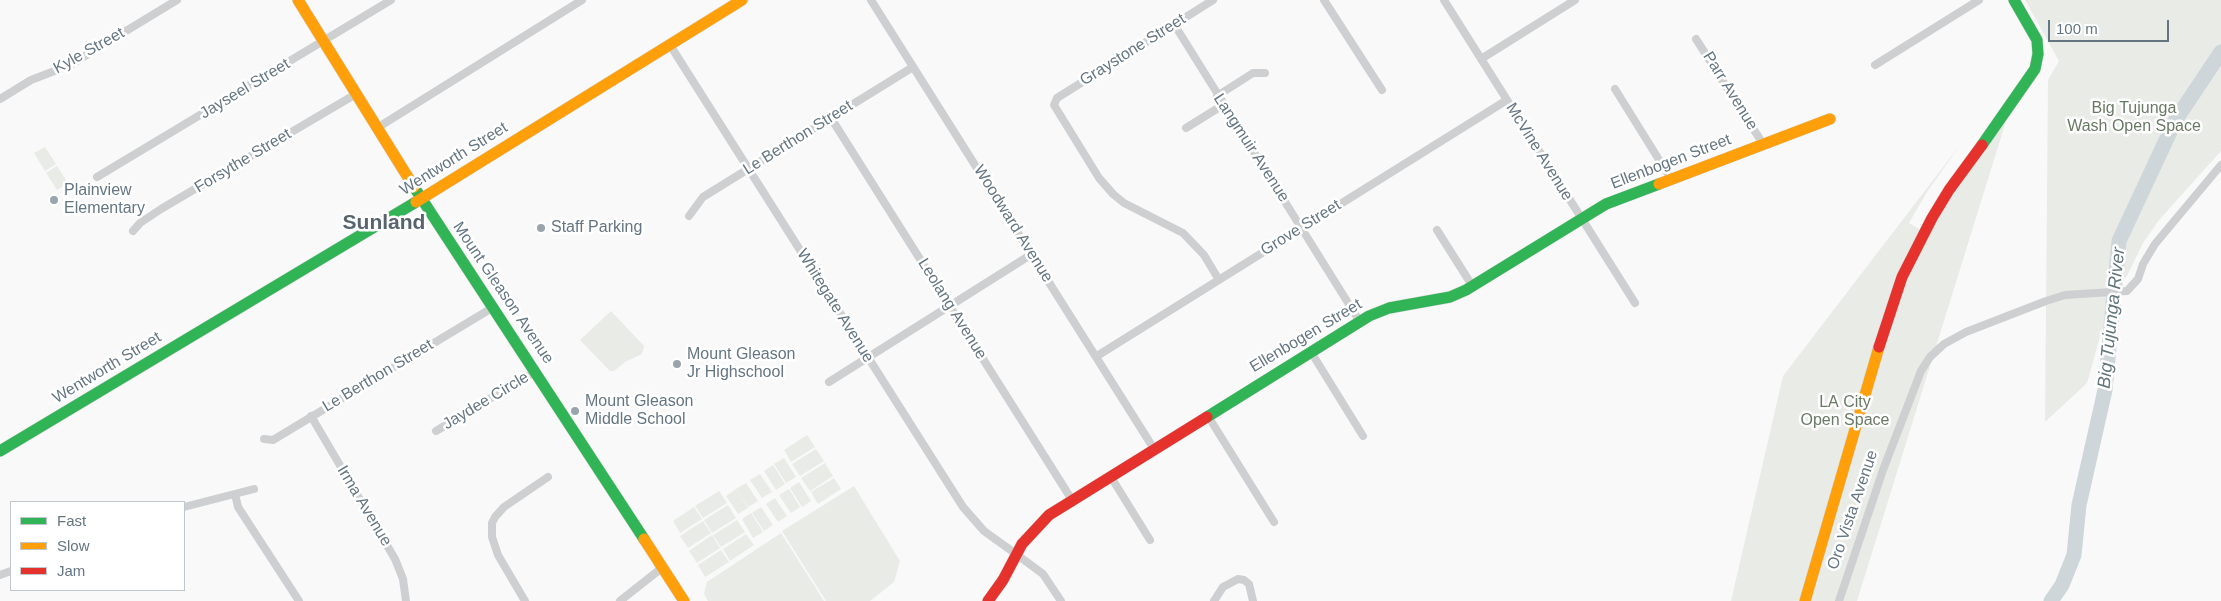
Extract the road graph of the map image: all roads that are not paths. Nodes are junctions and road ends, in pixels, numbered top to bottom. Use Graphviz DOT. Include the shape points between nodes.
graph roads {
  1 [pos="177,0"];
  2 [pos="298,0"];
  3 [pos="392,0"];
  4 [pos="582,0"];
  5 [pos="742,0"];
  6 [pos="871,0"];
  7 [pos="1213,0"];
  8 [pos="1324,0"];
  9 [pos="1444,0"];
  10 [pos="1575,0"];
  11 [pos="1979,0"];
  12 [pos="2014,0"];
  13 [pos="1174,24"];
  14 [pos="1696,39"];
  15 [pos="324,42"];
  16 [pos="670,45"];
  17 [pos="1481,59"];
  18 [pos="1875,65"];
  19 [pos="913,67"];
  20 [pos="1265,73"];
  21 [pos="1615,89"];
  22 [pos="1382,90"];
  23 [pos="356,94"];
  24 [pos="1217,96"];
  25 [pos="0,99"];
  26 [pos="1506,100"];
  27 [pos="1223,105"];
  28 [pos="831,118"];
  29 [pos="1830,119"];
  30 [pos="377,128"];
  31 [pos="1186,128"];
  32 [pos="1763,144"];
  33 [pos="2221,165"];
  34 [pos="749,169"];
  35 [pos="97,177"];
  36 [pos="1671,179"];
  37 [pos="421,199"];
  38 [pos="689,216"];
  39 [pos="1581,219"];
  40 [pos="1302,228"];
  41 [pos="1437,230"];
  42 [pos="133,231"];
  43 [pos="1032,254"];
  44 [pos="1219,280"];
  45 [pos="1473,287"];
  46 [pos="1635,303"];
  47 [pos="950,305"];
  48 [pos="492,308"];
  49 [pos="1360,322"];
  50 [pos="1310,352"];
  51 [pos="1096,356"];
  52 [pos="867,357"];
  53 [pos="536,371"];
  54 [pos="828,382"];
  55 [pos="311,416"];
  56 [pos="1208,416"];
  57 [pos="436,431"];
  58 [pos="1364,436"];
  59 [pos="264,439"];
  60 [pos="1154,449"];
  61 [pos="0,451"];
  62 [pos="1111,476"];
  63 [pos="548,477"];
  64 [pos="254,489"];
  65 [pos="235,494"];
  66 [pos="1072,500"];
  67 [pos="185,507"];
  68 [pos="1274,522"];
  69 [pos="1150,540"];
  70 [pos="1016,554"];
  71 [pos="663,567"];
  72 [pos="299,601"];
  73 [pos="406,601"];
  74 [pos="525,601"];
  75 [pos="620,601"];
  76 [pos="684,601"];
  77 [pos="988,601"];
  78 [pos="1061,601"];
  79 [pos="1214,601"];
  80 [pos="1253,601"];
  81 [pos="1805,601"];
  82 [pos="1839,601"];
  1 -- 25 [label="street, Kyle Street" via="70,65 31,80"];
  2 -- 15 [label="street, Mount Gleason Avenue"];
  3 -- 15 [label="street, Jayseel Street"];
  4 -- 30 [label="street"];
  5 -- 16 [label="street, Wentworth Street"];
  6 -- 19 [label="street, Woodward Avenue"];
  7 -- 13 [label="street, Graystone Street"];
  8 -- 22 [label="street"];
  9 -- 17 [label="street, McVine Avenue"];
  10 -- 17 [label="street"];
  11 -- 18 [label="street"];
  12 -- 81 [label="street" via="2034,33 2038,47 2035,69 1932,218 1893,299"];
  13 -- 24 [label="street, Langmuir Avenue"];
  13 -- 44 [label="street, Graystone Street" via="1054,102 1055,109 1109,190 1124,203 1183,233 1204,255"];
  14 -- 32 [label="street, Parr Avenue"];
  15 -- 23 [label="street, Mount Gleason Avenue"];
  15 -- 35 [label="street, Jayseel Street"];
  16 -- 34 [label="street, Whitegate Avenue"];
  16 -- 37 [label="street, Wentworth Street"];
  17 -- 26 [label="street, McVine Avenue"];
  19 -- 28 [label="street, Le Berthon Street"];
  19 -- 43 [label="street, Woodward Avenue"];
  20 -- 24 [label="street" via="1253,73"];
  21 -- 36 [label="street"];
  23 -- 30 [label="street, Mount Gleason Avenue"];
  23 -- 42 [label="street, Forsythe Street" via="147,218"];
  24 -- 27 [label="street, Langmuir Avenue"];
  26 -- 39 [label="street, McVine Avenue"];
  26 -- 40 [label="street, Grove Street"];
  27 -- 31 [label="street"];
  27 -- 40 [label="street, Langmuir Avenue"];
  28 -- 34 [label="street, Le Berthon Street"];
  28 -- 47 [label="street, Leolang Avenue"];
  29 -- 32 [label="street, Ellenbogen Street"];
  30 -- 37 [label="street, Mount Gleason Avenue"];
  32 -- 36 [label="street, Ellenbogen Street"];
  33 -- 82 [label="street, Oro Vista Avenue" via="2155,244 2138,279 2127,292 2065,295 2046,301 1966,332 1944,344 1930,357 1883,470"];
  34 -- 38 [label="street, Le Berthon Street" via="704,197"];
  34 -- 52 [label="street, Whitegate Avenue"];
  36 -- 39 [label="street, Ellenbogen Street" via="1611,202"];
  37 -- 48 [label="street, Mount Gleason Avenue"];
  37 -- 61 [label="street, Wentworth Street"];
  39 -- 45 [label="street, Ellenbogen Street"];
  39 -- 46 [label="street, McVine Avenue"];
  40 -- 44 [label="street, Grove Street"];
  40 -- 49 [label="street, Langmuir Avenue"];
  41 -- 45 [label="street"];
  43 -- 47 [label="street"];
  43 -- 51 [label="street, Woodward Avenue"];
  44 -- 51 [label="street, Grove Street"];
  45 -- 49 [label="street, Ellenbogen Street" via="1450,297 1389,308"];
  47 -- 52 [label="street"];
  47 -- 66 [label="street, Leolang Avenue"];
  48 -- 53 [label="street, Mount Gleason Avenue"];
  48 -- 55 [label="street, Le Berthon Street"];
  49 -- 50 [label="street, Ellenbogen Street"];
  50 -- 56 [label="street, Ellenbogen Street"];
  50 -- 58 [label="street"];
  51 -- 60 [label="street, Woodward Avenue"];
  52 -- 54 [label="street"];
  52 -- 70 [label="street, Whitegate Avenue" via="963,507 984,531"];
  53 -- 57 [label="street, Jaydee Circle"];
  53 -- 71 [label="street, Mount Gleason Avenue"];
  55 -- 59 [label="street, Le Berthon Street" via="273,440"];
  55 -- 73 [label="street, Irma Avenue" via="395,559"];
  56 -- 60 [label="street, Ellenbogen Street"];
  56 -- 68 [label="street"];
  60 -- 62 [label="street, Ellenbogen Street"];
  62 -- 66 [label="street, Ellenbogen Street"];
  62 -- 69 [label="street"];
  63 -- 74 [label="street" via="504,507 492,523 492,537 498,555"];
  64 -- 65 [label="street"];
  65 -- 67 [label="street"];
  65 -- 72 [label="street" via="238,507"];
  66 -- 70 [label="street, Ellenbogen Street" via="1040,523"];
  70 -- 77 [label="street, Ellenbogen Street"];
  70 -- 78 [label="street, Whitegate Avenue" via="1043,574"];
  71 -- 75 [label="street"];
  71 -- 76 [label="street, Mount Gleason Avenue"];
  79 -- 80 [label="street" via="1223,586 1238,579 1249,584"];
}
